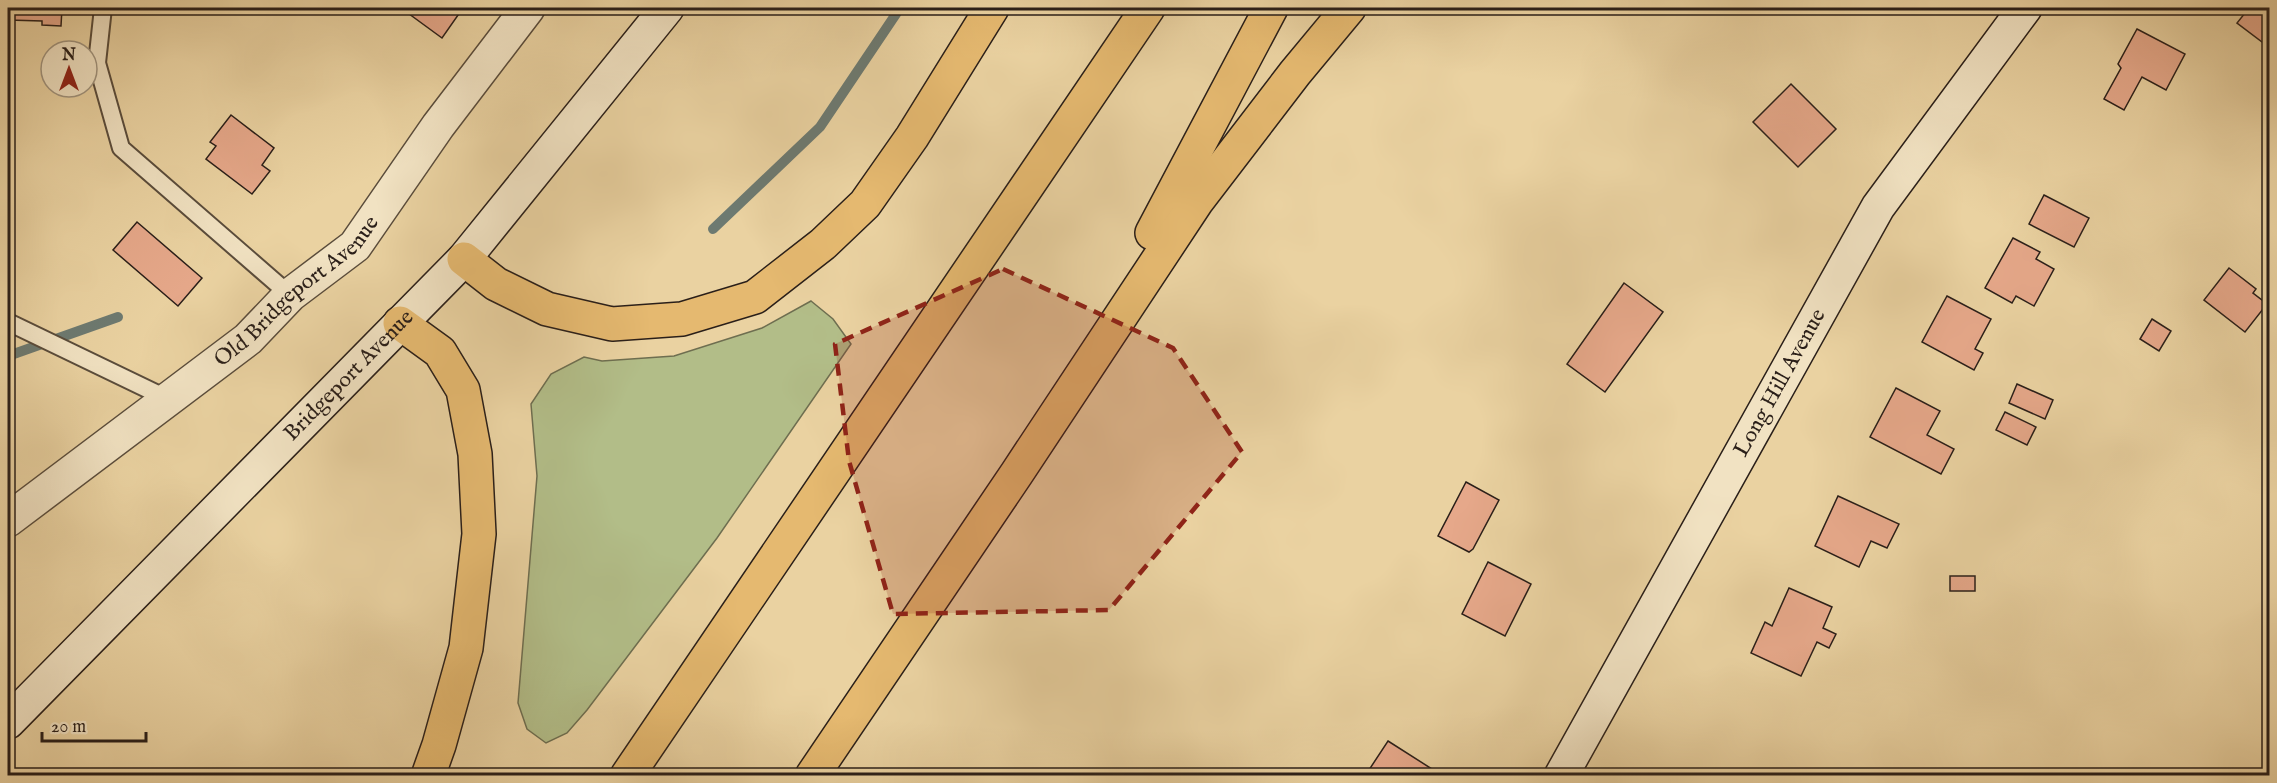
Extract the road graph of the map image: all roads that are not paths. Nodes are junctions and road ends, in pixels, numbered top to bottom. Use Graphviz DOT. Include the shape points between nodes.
graph roads {
  1 [pos="103,8"];
  2 [pos="528,8"];
  3 [pos="667,8"];
  4 [pos="992,8"];
  5 [pos="1148,8"];
  6 [pos="1271,8"];
  7 [pos="1349,8"];
  8 [pos="2025,8"];
  9 [pos="464,260"];
  10 [pos="290,295"];
  11 [pos="400,322"];
  12 [pos="13,324"];
  13 [pos="168,399"];
  14 [pos="1017,473"];
  15 [pos="8,520"];
  16 [pos="8,722"];
  17 [pos="428,776"];
  18 [pos="627,776"];
  19 [pos="812,776"];
  20 [pos="1561,776"];
  1 -- 10 [label="lane" via="97,63 121,148"];
  2 -- 10 [label="street, Old Bridgeport Avenue" via="438,126 355,246"];
  3 -- 9 [label="street, Bridgeport Avenue"];
  4 -- 9 [label="highway" via="912,137 865,204 823,244 755,297 682,318 612,324 546,309 496,284"];
  5 -- 18 [label="highway"];
  6 -- 14 [label="highway" via="1179,186"];
  7 -- 14 [label="highway" via="1197,201"];
  8 -- 20 [label="street, Long Hill Avenue" via="1878,207"];
  9 -- 11 [label="street, Bridgeport Avenue"];
  10 -- 13 [label="street, Old Bridgeport Avenue" via="248,339"];
  11 -- 16 [label="street, Bridgeport Avenue"];
  11 -- 17 [label="highway" via="440,352 463,390 475,454 479,534 466,648"];
  12 -- 13 [label="lane"];
  13 -- 15 [label="street, Old Bridgeport Avenue"];
  14 -- 19 [label="highway"];
}
